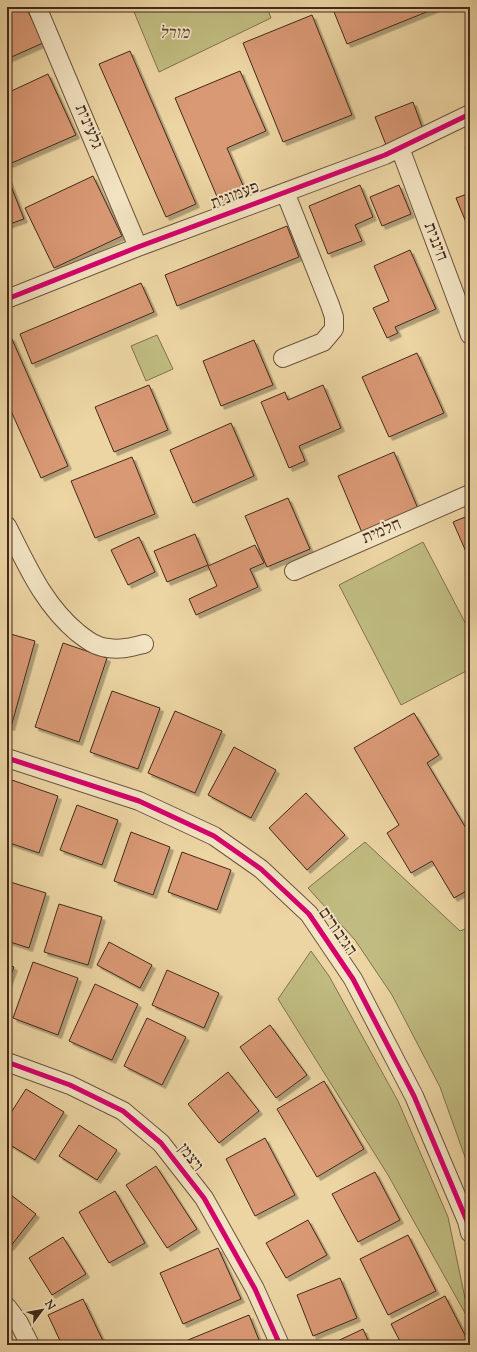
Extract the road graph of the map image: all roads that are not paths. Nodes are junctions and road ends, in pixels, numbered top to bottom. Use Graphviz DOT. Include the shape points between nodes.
graph roads {
  1 [pos="37,7"];
  2 [pos="470,114"];
  3 [pos="400,148"];
  4 [pos="285,192"];
  5 [pos="138,247"];
  6 [pos="7,299"];
  7 [pos="470,335"];
  8 [pos="283,358"];
  9 [pos="470,494"];
  10 [pos="7,526"];
  11 [pos="294,571"];
  12 [pos="144,644"];
  13 [pos="7,758"];
  14 [pos="7,1062"];
  15 [pos="469,1224"];
  16 [pos="7,1307"];
  17 [pos="30,1345"];
  18 [pos="280,1345"];
  1 -- 5 [label="street, גלעינית"];
  2 -- 3 [label="street, פעמונית"];
  3 -- 4 [label="street, פעמונית"];
  3 -- 7 [label="street, חיננית"];
  4 -- 5 [label="street, פעמונית"];
  4 -- 8 [label="street" via="330,305 334,329 323,342"];
  5 -- 6 [label="street, פעמונית"];
  9 -- 11 [label="street, חלמית"];
  10 -- 12 [label="street" via="36,584 70,626 89,642 107,648 124,649"];
  13 -- 15 [label="street, הגיבורים" via="139,801 214,836 261,869 309,914 353,979 410,1090"];
  14 -- 18 [label="street, ויצמן" via="70,1086 123,1111 161,1144 204,1198 255,1289"];
  16 -- 17 [label="street"];
}
